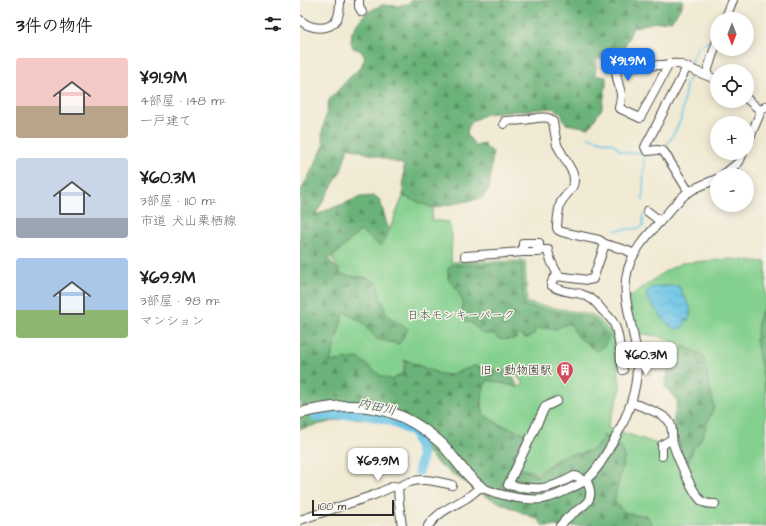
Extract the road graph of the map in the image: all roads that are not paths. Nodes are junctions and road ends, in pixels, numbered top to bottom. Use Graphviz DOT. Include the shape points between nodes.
graph roads {
  1 [pos="340,0"];
  2 [pos="359,0"];
  3 [pos="733,0"];
  4 [pos="362,12"];
  5 [pos="728,12"];
  6 [pos="300,20"];
  7 [pos="712,56"];
  8 [pos="668,64"];
  9 [pos="687,67"];
  10 [pos="706,75"];
  11 [pos="710,77"];
  12 [pos="754,103"];
  13 [pos="764,109"];
  14 [pos="504,124"];
  15 [pos="754,130"];
  16 [pos="740,160"];
  17 [pos="732,168"];
  18 [pos="710,182"];
  19 [pos="689,192"];
  20 [pos="647,211"];
  21 [pos="660,221"];
  22 [pos="605,244"];
  23 [pos="635,252"];
  24 [pos="465,256"];
  25 [pos="559,276"];
  26 [pos="623,370"];
  27 [pos="557,401"];
  28 [pos="632,403"];
  29 [pos="300,413"];
  30 [pos="672,439"];
  31 [pos="662,456"];
  32 [pos="584,481"];
  33 [pos="452,485"];
  34 [pos="398,487"];
  35 [pos="480,487"];
  36 [pos="715,504"];
  37 [pos="300,520"];
  38 [pos="402,526"];
  39 [pos="428,526"];
  40 [pos="560,526"];
  1 -- 6 [label="street" via="339,13 332,24 315,28"];
  2 -- 4 [label="street"];
  3 -- 5 [label="street"];
  7 -- 10 [label="street"];
  8 -- 8 [label="street" via="640,118 620,108 617,66"];
  8 -- 9 [label="street"];
  9 -- 10 [label="street"];
  9 -- 19 [label="street" via="645,147 647,151 664,152"];
  10 -- 11 [label="street"];
  12 -- 13 [label="street"];
  13 -- 15 [label="street"];
  14 -- 22 [label="street" via="508,120 550,119 557,145 574,178 574,185 561,202 557,228 562,232 599,240"];
  16 -- 17 [label="street"];
  18 -- 19 [label="street"];
  19 -- 21 [label="street"];
  20 -- 21 [label="street"];
  21 -- 23 [label="street"];
  22 -- 23 [label="street"];
  22 -- 25 [label="street" via="593,278 588,280"];
  23 -- 28 [label="street" via="628,270 625,289 637,361"];
  24 -- 25 [label="street" via="523,252 523,243 539,243 540,250 548,250"];
  25 -- 26 [label="street" via="553,279 553,287 590,298 613,321"];
  27 -- 32 [label="street" via="546,407 508,485 532,489 547,488 574,476"];
  28 -- 30 [label="street" via="668,420 673,433"];
  28 -- 32 [label="street" via="599,464"];
  29 -- 35 [label="main road" via="337,406 366,407 409,420 442,445"];
  30 -- 31 [label="street" via="662,445"];
  30 -- 36 [label="street" via="686,476 700,499 707,504"];
  32 -- 35 [label="street" via="560,494 542,499 503,495"];
  32 -- 40 [label="street" via="590,487 590,499"];
  33 -- 34 [label="street" via="418,480"];
  34 -- 37 [label="street" via="394,486"];
  34 -- 38 [label="street"];
  35 -- 39 [label="street" via="438,515"];
}
